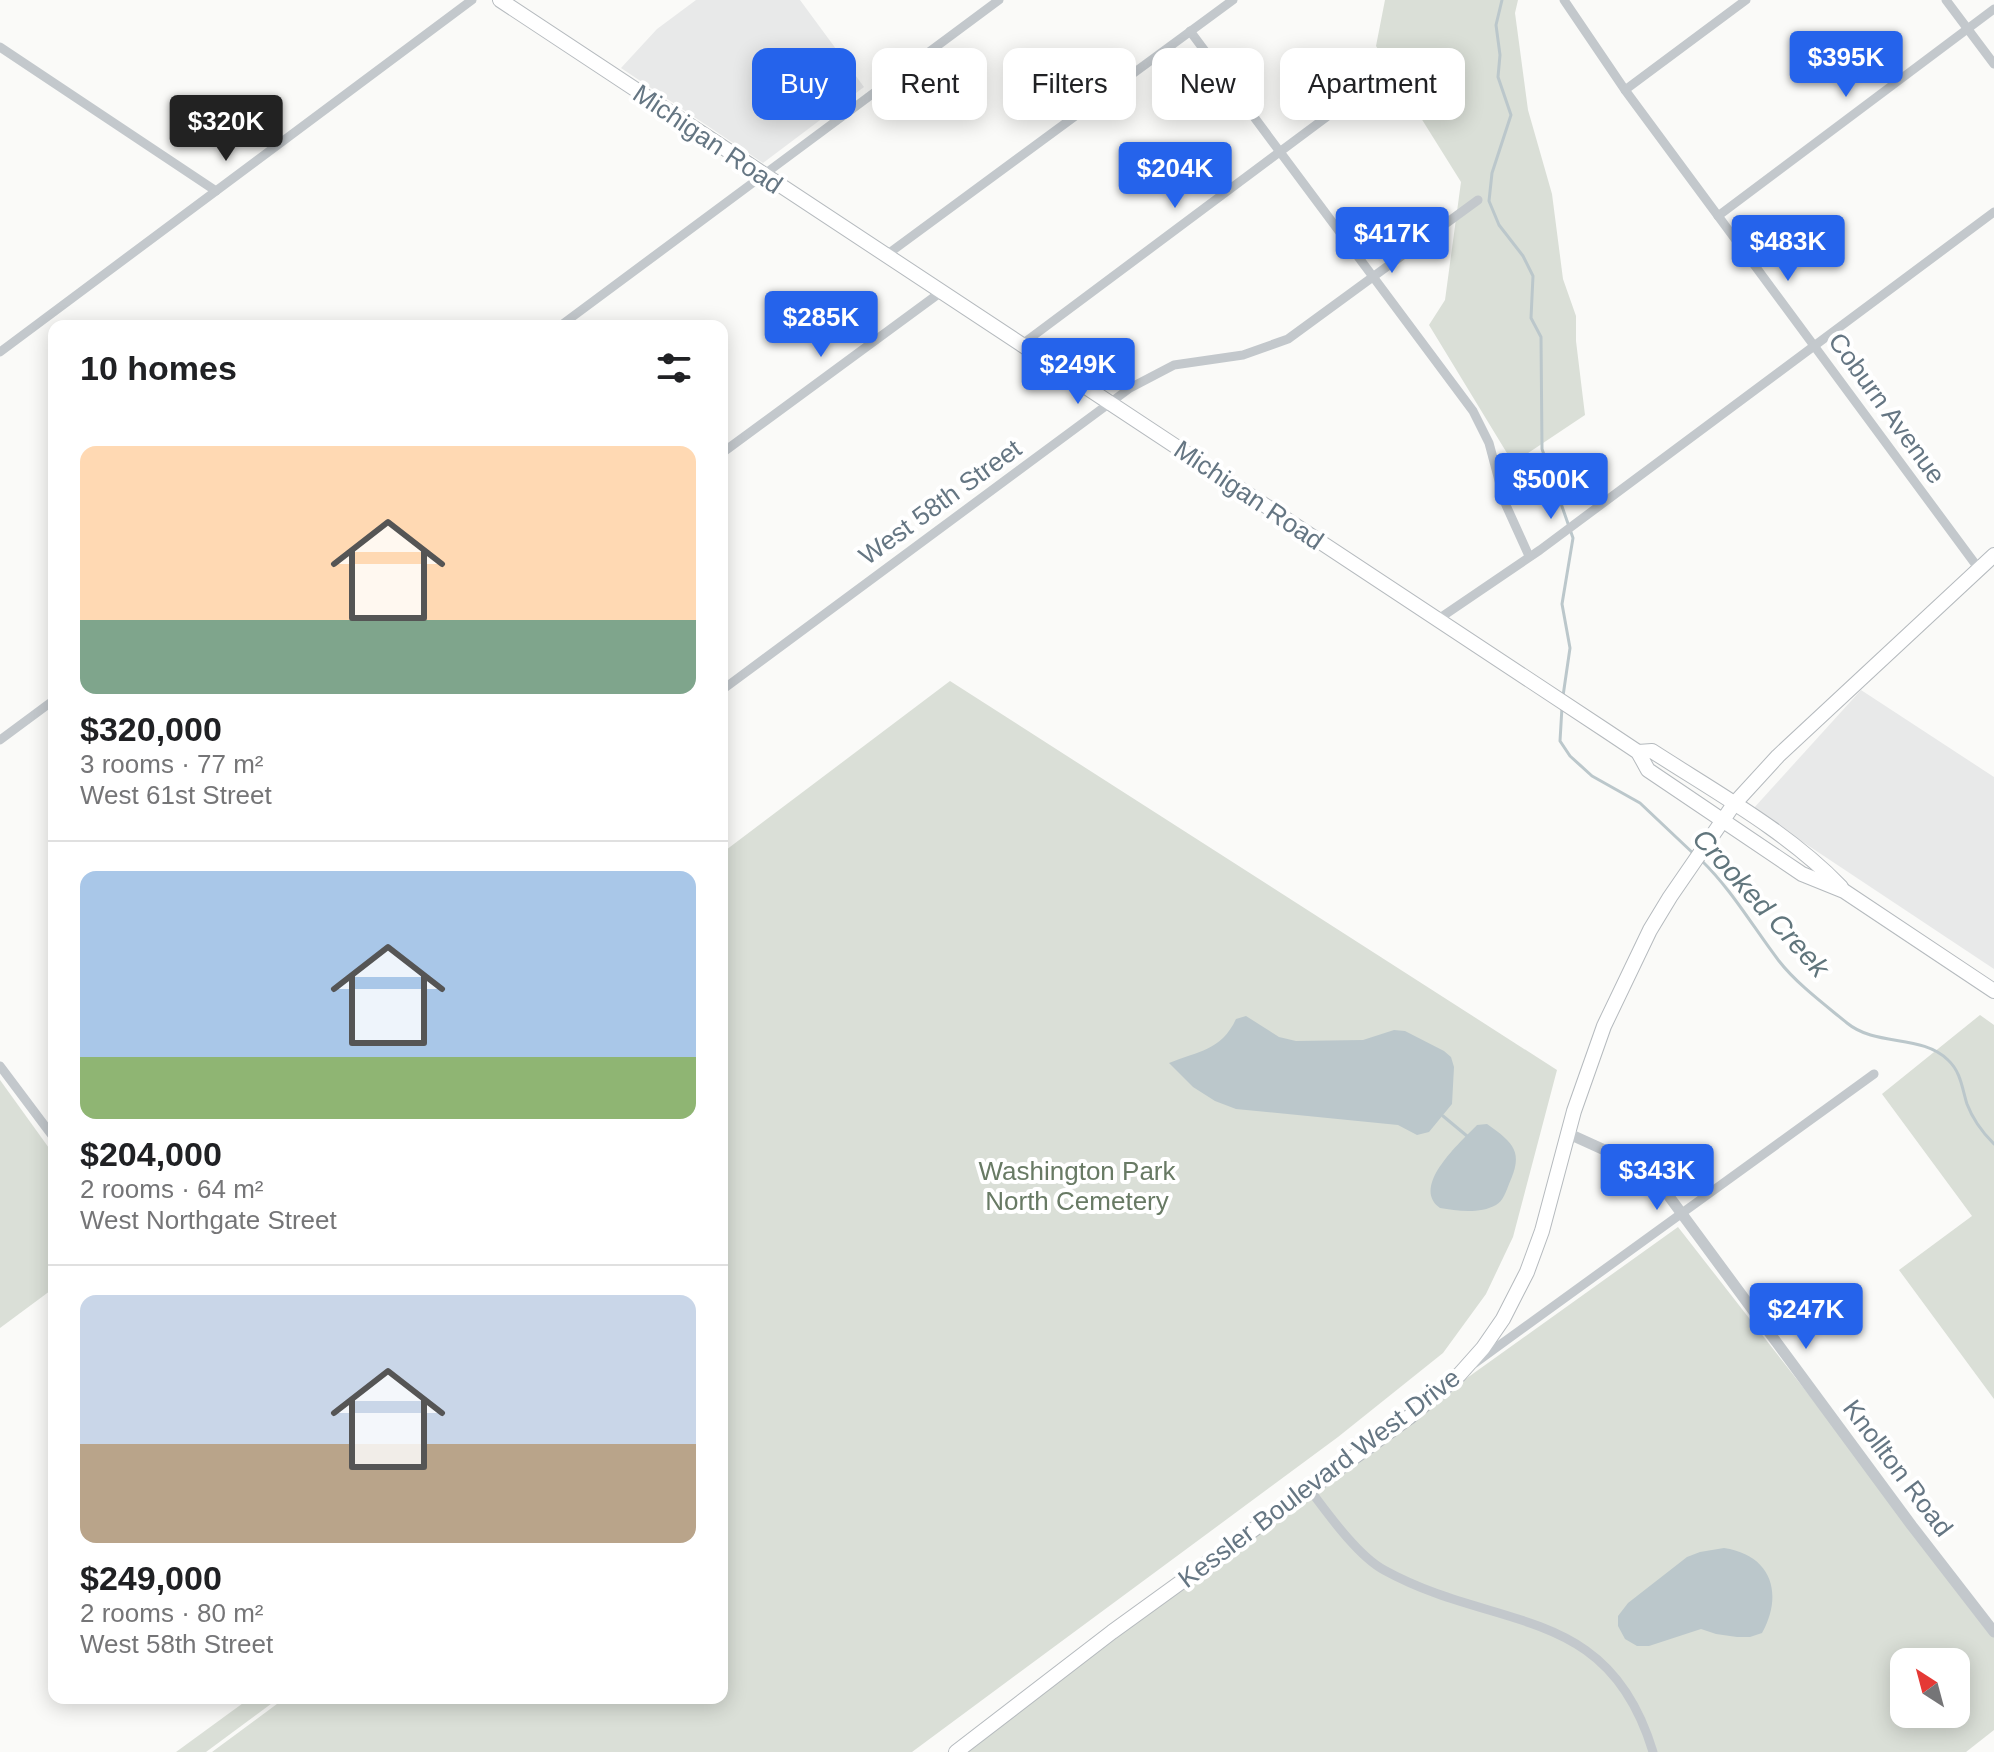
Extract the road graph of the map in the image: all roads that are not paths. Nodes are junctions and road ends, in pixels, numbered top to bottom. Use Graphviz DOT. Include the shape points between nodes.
graph roads {
  1 [pos="472,0"];
  2 [pos="500,0"];
  3 [pos="999,0"];
  4 [pos="1233,0"];
  5 [pos="1564,0"];
  6 [pos="1746,0"];
  7 [pos="1946,0"];
  8 [pos="1994,9"];
  9 [pos="1967,29"];
  10 [pos="1190,31"];
  11 [pos="0,47"];
  12 [pos="1994,64"];
  13 [pos="1625,90"];
  14 [pos="1323,120"];
  15 [pos="1280,152"];
  16 [pos="763,176"];
  17 [pos="216,191"];
  18 [pos="1478,200"];
  19 [pos="1994,212"];
  20 [pos="1718,216"];
  21 [pos="885,256"];
  22 [pos="1373,277"];
  23 [pos="941,292"];
  24 [pos="568,320"];
  25 [pos="1021,345"];
  26 [pos="1814,346"];
  27 [pos="0,352"];
  28 [pos="1111,403"];
  29 [pos="728,449"];
  30 [pos="1994,555"];
  31 [pos="1529,556"];
  32 [pos="1979,569"];
  33 [pos="1437,620"];
  34 [pos="728,686"];
  35 [pos="48,704"];
  36 [pos="0,740"];
  37 [pos="1638,752"];
  38 [pos="1734,804"];
  39 [pos="1723,819"];
  40 [pos="1844,891"];
  41 [pos="1994,991"];
  42 [pos="0,1066"];
  43 [pos="1874,1074"];
  44 [pos="48,1130"];
  45 [pos="1567,1133"];
  46 [pos="1683,1214"];
  47 [pos="1459,1375"];
  48 [pos="1310,1490"];
  49 [pos="1994,1632"];
  50 [pos="956,1752"];
  51 [pos="1653,1752"];
  1 -- 17 [label="street"];
  2 -- 16 [label="main road, Michigan Road"];
  3 -- 16 [label="street"];
  4 -- 10 [label="street"];
  5 -- 13 [label="street, Coburn Avenue"];
  6 -- 13 [label="street"];
  7 -- 9 [label="street"];
  8 -- 9 [label="street"];
  9 -- 12 [label="street"];
  9 -- 20 [label="street"];
  10 -- 15 [label="street"];
  10 -- 21 [label="street"];
  11 -- 17 [label="street"];
  13 -- 20 [label="street, Coburn Avenue"];
  14 -- 15 [label="street"];
  15 -- 22 [label="street"];
  15 -- 25 [label="street"];
  16 -- 21 [label="main road, Michigan Road"];
  16 -- 24 [label="street"];
  17 -- 27 [label="street"];
  18 -- 22 [label="street, West 58th Street"];
  19 -- 26 [label="street"];
  20 -- 26 [label="street, Coburn Avenue"];
  21 -- 23 [label="main road, Michigan Road"];
  22 -- 28 [label="street, West 58th Street" via="1279,343 1243,355 1174,365"];
  22 -- 31 [label="street" via="1481,425 1501,492"];
  23 -- 25 [label="main road, Michigan Road"];
  23 -- 29 [label="street"];
  25 -- 28 [label="main road, Michigan Road"];
  26 -- 31 [label="street"];
  26 -- 32 [label="street, Coburn Avenue"];
  28 -- 33 [label="main road, Michigan Road"];
  28 -- 34 [label="street, West 58th Street"];
  30 -- 32 [label="main road, Kessler Boulevard West Drive"];
  31 -- 33 [label="street"];
  32 -- 38 [label="main road, Kessler Boulevard West Drive" via="1798,736"];
  33 -- 37 [label="main road, Michigan Road"];
  35 -- 36 [label="street"];
  37 -- 38 [label="main road, Michigan Road" via="1652,751"];
  37 -- 39 [label="main road, Michigan Road" via="1648,770"];
  38 -- 39 [label="main road, Kessler Boulevard West Drive"];
  38 -- 40 [label="main road, Michigan Road" via="1816,861"];
  39 -- 40 [label="main road, Michigan Road" via="1802,874"];
  39 -- 45 [label="main road, Kessler Boulevard West Drive" via="1650,930 1588,1066"];
  40 -- 41 [label="main road, Michigan Road"];
  42 -- 44 [label="street"];
  43 -- 46 [label="street"];
  45 -- 46 [label="street, Knollton Road" via="1631,1162"];
  45 -- 47 [label="main road, Kessler Boulevard West Drive" via="1527,1272 1503,1319"];
  46 -- 47 [label="street"];
  46 -- 49 [label="street, Knollton Road"];
  47 -- 48 [label="main road, Kessler Boulevard West Drive"];
  48 -- 50 [label="main road, Kessler Boulevard West Drive"];
  48 -- 51 [label="street" via="1335,1525 1381,1568 1430,1593 1546,1627 1583,1646 1630,1696"];
}
